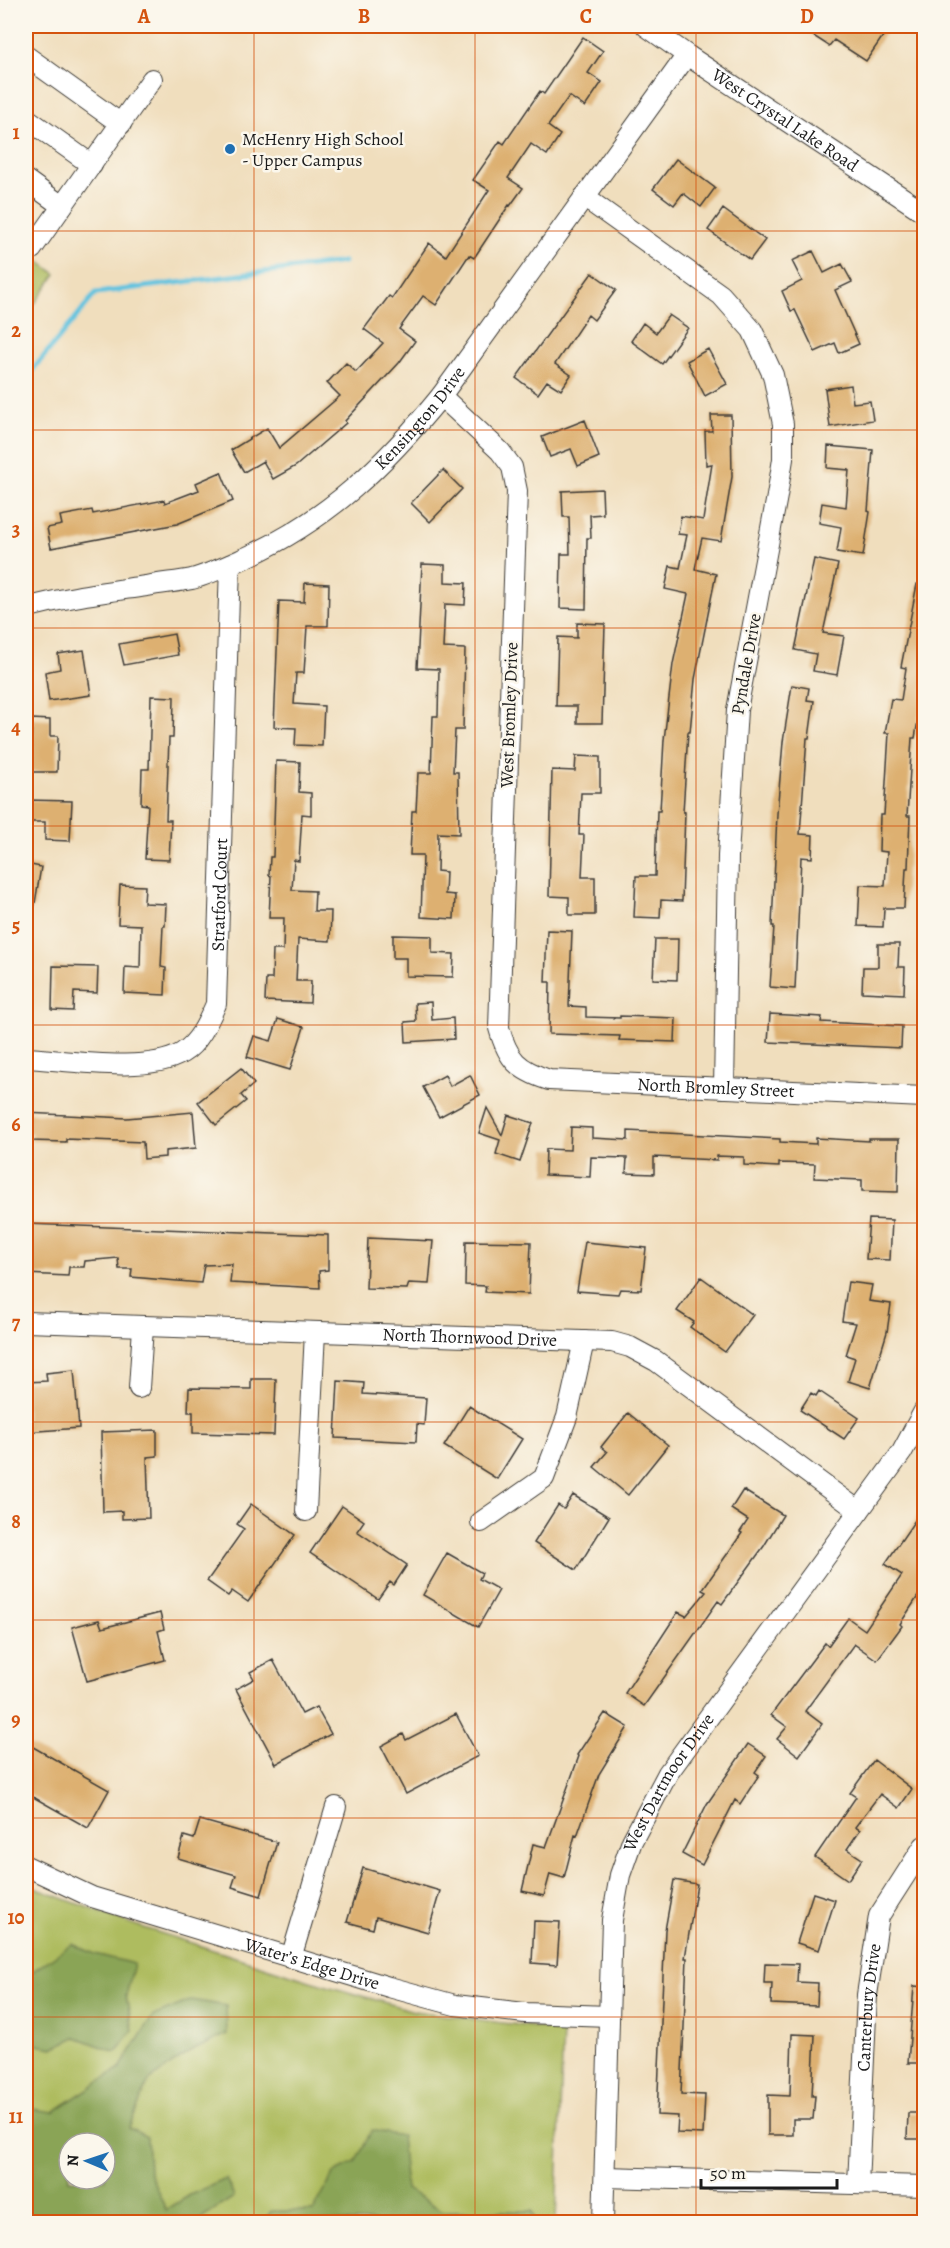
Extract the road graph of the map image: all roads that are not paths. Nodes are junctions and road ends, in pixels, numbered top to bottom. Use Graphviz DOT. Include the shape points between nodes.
graph roads {
  1 [pos="646,26"];
  2 [pos="687,55"];
  3 [pos="26,56"];
  4 [pos="152,79"];
  5 [pos="26,118"];
  6 [pos="121,124"];
  7 [pos="92,165"];
  8 [pos="26,180"];
  9 [pos="584,197"];
  10 [pos="62,206"];
  11 [pos="924,212"];
  12 [pos="26,244"];
  13 [pos="441,396"];
  14 [pos="230,565"];
  15 [pos="26,608"];
  16 [pos="26,1058"];
  17 [pos="513,1061"];
  18 [pos="724,1088"];
  19 [pos="924,1097"];
  20 [pos="26,1323"];
  21 [pos="143,1327"];
  22 [pos="315,1332"];
  23 [pos="584,1341"];
  24 [pos="139,1388"];
  25 [pos="922,1424"];
  26 [pos="306,1511"];
  27 [pos="859,1511"];
  28 [pos="481,1522"];
  29 [pos="336,1807"];
  30 [pos="924,1846"];
  31 [pos="26,1866"];
  32 [pos="291,1958"];
  33 [pos="609,2016"];
  34 [pos="605,2177"];
  35 [pos="858,2184"];
  36 [pos="924,2186"];
  37 [pos="603,2223"];
  1 -- 2 [label="street, West Crystal Lake Road"];
  2 -- 9 [label="street, Kensington Drive"];
  2 -- 11 [label="street, West Crystal Lake Road"];
  3 -- 6 [label="street"];
  4 -- 6 [label="street"];
  5 -- 7 [label="street"];
  6 -- 7 [label="street"];
  7 -- 10 [label="street"];
  8 -- 10 [label="street"];
  9 -- 13 [label="street, Kensington Drive"];
  9 -- 18 [label="street, Pyndale Drive" via="721,295 752,330 773,375 783,424 783,459 737,710 728,856"];
  10 -- 12 [label="street" via="32,249"];
  13 -- 14 [label="street, Kensington Drive" via="356,488 275,544"];
  13 -- 17 [label="street, West Bromley Drive" via="500,451 512,467 517,491 499,1028"];
  14 -- 15 [label="street, Kensington Drive" via="192,579 56,599"];
  14 -- 16 [label="street, Stratford Court" via="216,1004 206,1028 183,1053 163,1061 139,1066"];
  17 -- 18 [label="street, North Bromley Street" via="528,1074 549,1080"];
  18 -- 19 [label="street, North Bromley Street"];
  20 -- 21 [label="street, North Thornwood Drive"];
  21 -- 22 [label="street, North Thornwood Drive"];
  21 -- 24 [label="street"];
  22 -- 23 [label="street, North Thornwood Drive"];
  22 -- 26 [label="street"];
  23 -- 27 [label="street, North Thornwood Drive" via="612,1342 656,1361"];
  23 -- 28 [label="street" via="567,1417 543,1478"];
  25 -- 27 [label="street, West Dartmoor Drive"];
  27 -- 33 [label="street, West Dartmoor Drive" via="668,1773 648,1807 620,1875 612,1920"];
  29 -- 32 [label="street"];
  30 -- 35 [label="street, Canterbury Drive" via="879,1916 867,1995"];
  31 -- 32 [label="street, Water’s Edge Drive" via="92,1897"];
  32 -- 33 [label="street, Water’s Edge Drive" via="455,2005"];
  33 -- 34 [label="street, West Dartmoor Drive"];
  34 -- 35 [label="street"];
  34 -- 37 [label="street, West Dartmoor Drive"];
  35 -- 36 [label="street"];
}
